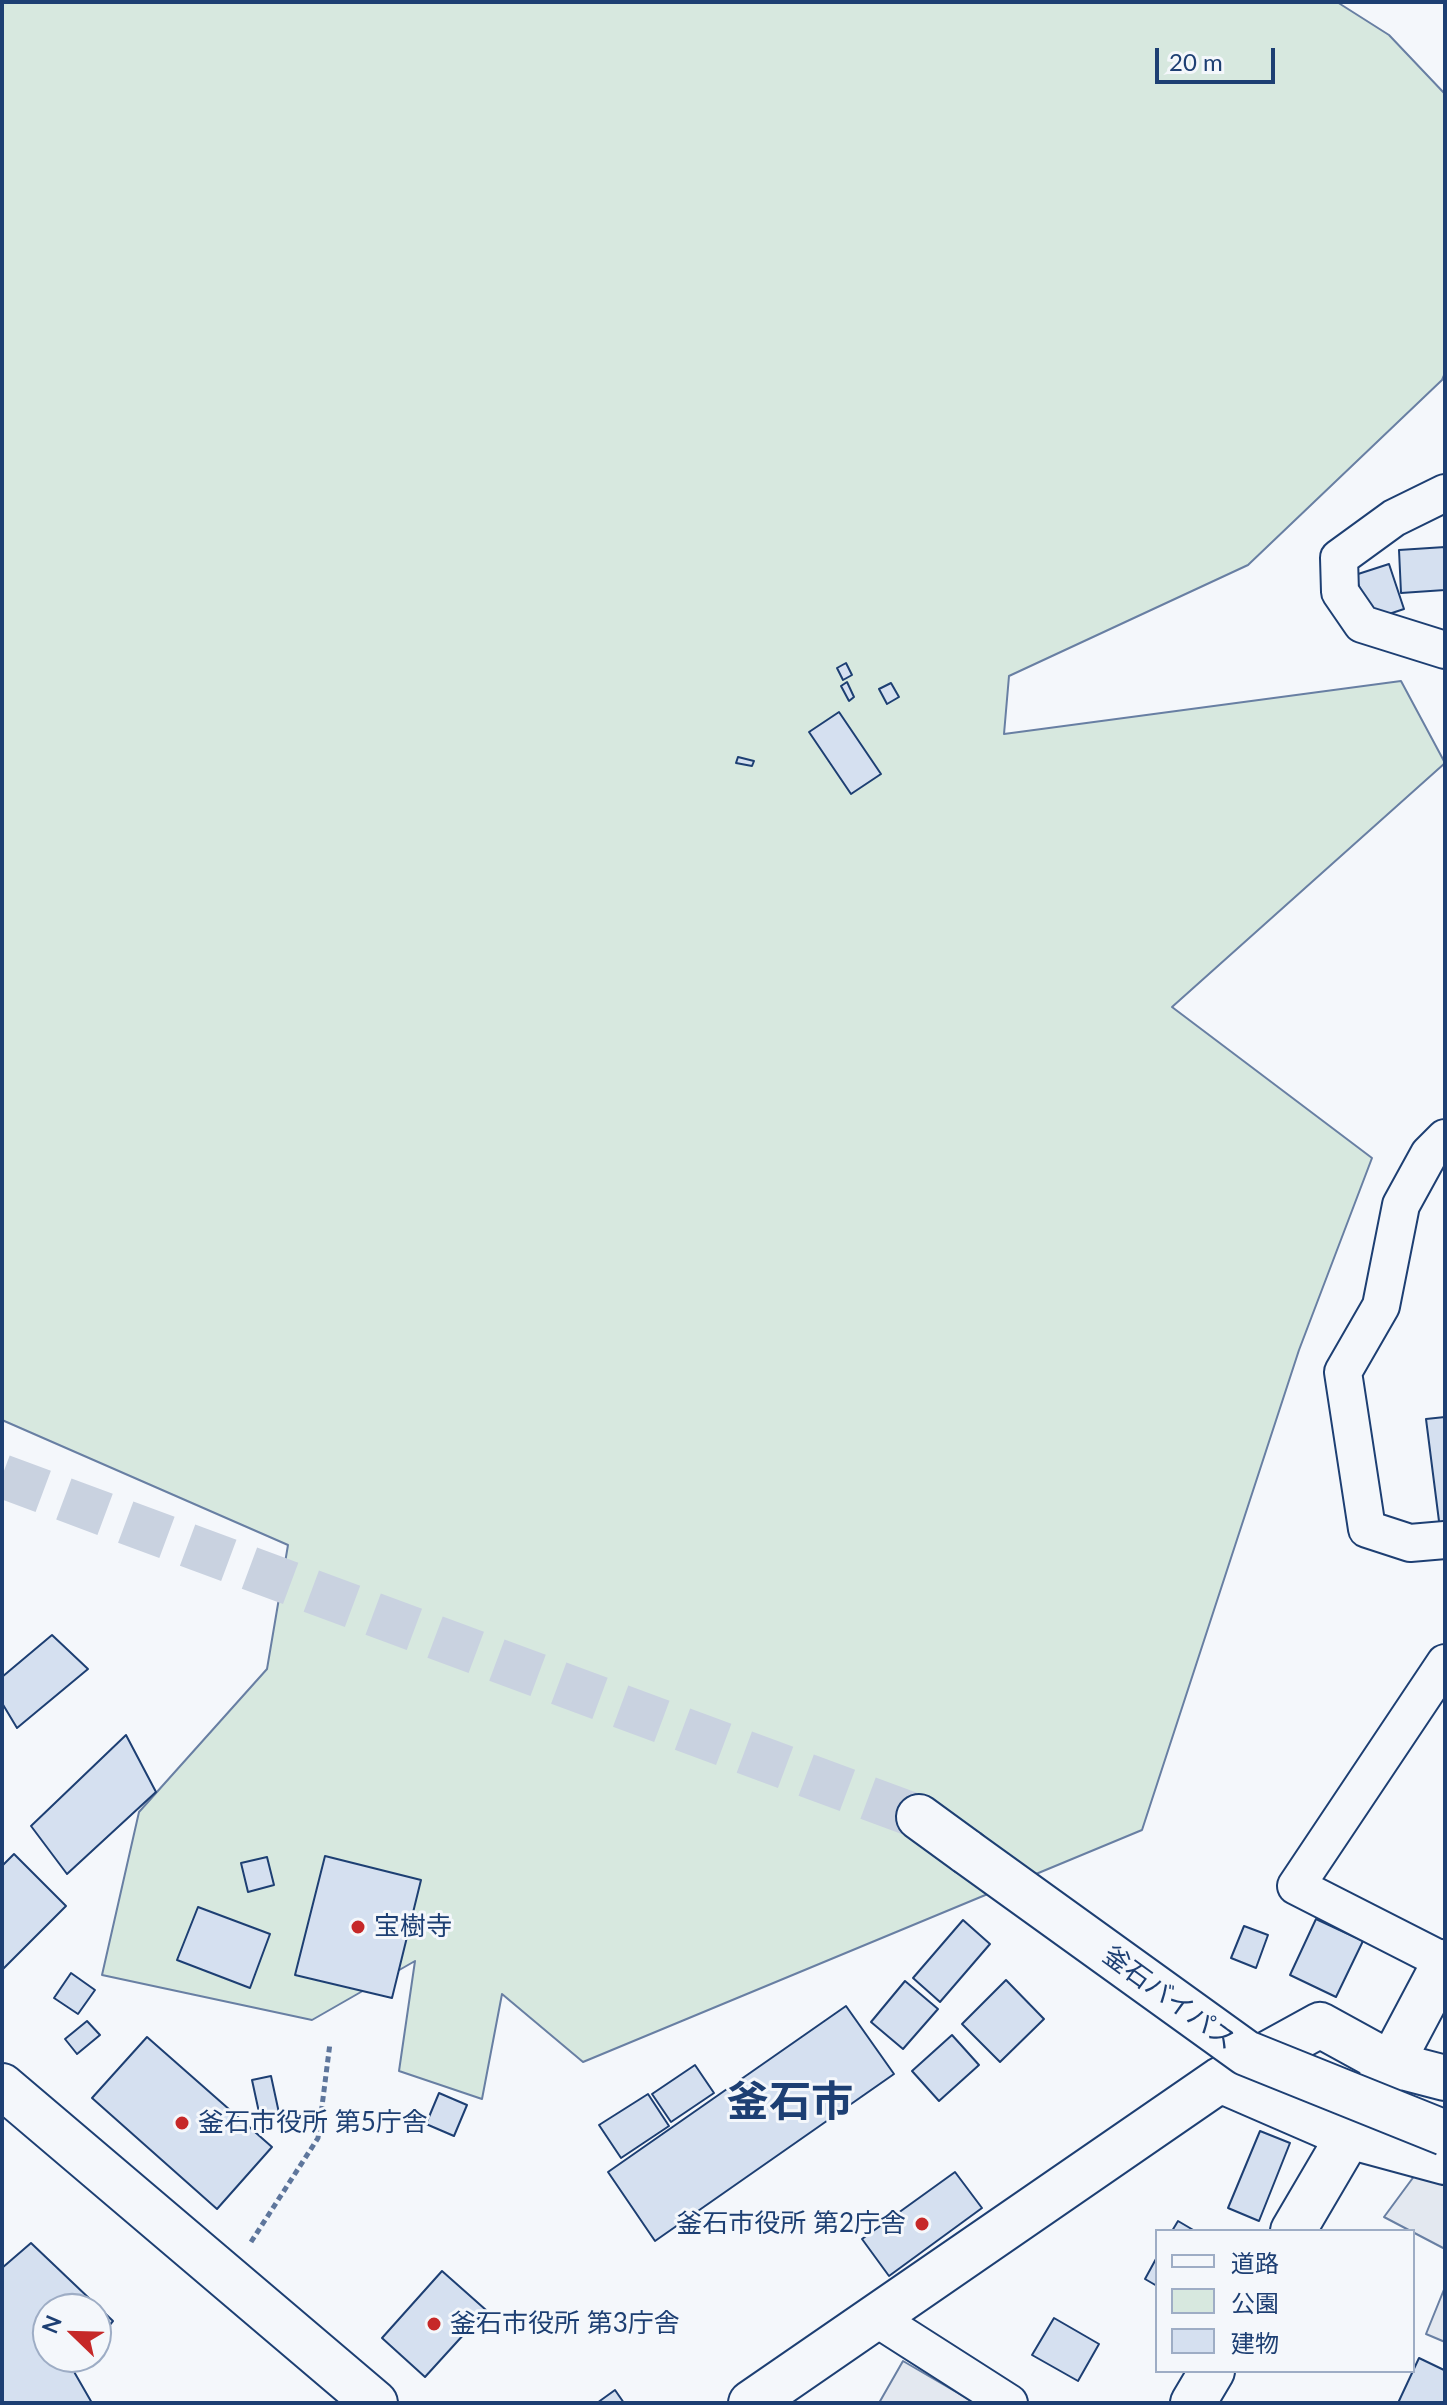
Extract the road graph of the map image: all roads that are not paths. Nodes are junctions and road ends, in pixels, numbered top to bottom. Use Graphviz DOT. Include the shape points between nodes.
graph roads {
  1 [pos="1445,493"];
  2 [pos="1445,650"];
  3 [pos="1445,1138"];
  4 [pos="1445,1540"];
  5 [pos="1445,1663"];
  6 [pos="919,1817"];
  7 [pos="1445,1962"];
  8 [pos="1391,2064"];
  9 [pos="1445,2078"];
  10 [pos="1220,2080"];
  11 [pos="2,2086"];
  12 [pos="1445,2133"];
  13 [pos="1349,2136"];
  14 [pos="1445,2162"];
  15 [pos="1294,2229"];
  16 [pos="876,2318"];
  17 [pos="1211,2373"];
  18 [pos="375,2403"];
  19 [pos="751,2403"];
  20 [pos="1009,2403"];
  21 [pos="1193,2403"];
  1 -- 2 [label="street" via="1394,518 1339,558 1340,592 1362,624"];
  3 -- 4 [label="street" via="1429,1154 1401,1205 1381,1306 1343,1372 1367,1529 1410,1543"];
  5 -- 7 [label="street" via="1296,1886"];
  6 -- 12 [label="main road, 釜石バイパス, bridge" via="1246,2053"];
  7 -- 8 [label="main road"];
  8 -- 9 [label="main road"];
  8 -- 10 [label="main road" via="1320,2025"];
  8 -- 13 [label="main road"];
  10 -- 13 [label="main road"];
  10 -- 16 [label="main road"];
  11 -- 18 [label="main road"];
  13 -- 14 [label="main road"];
  13 -- 15 [label="main road"];
  16 -- 19 [label="main road"];
  16 -- 20 [label="street"];
  17 -- 21 [label="main road"];
}
